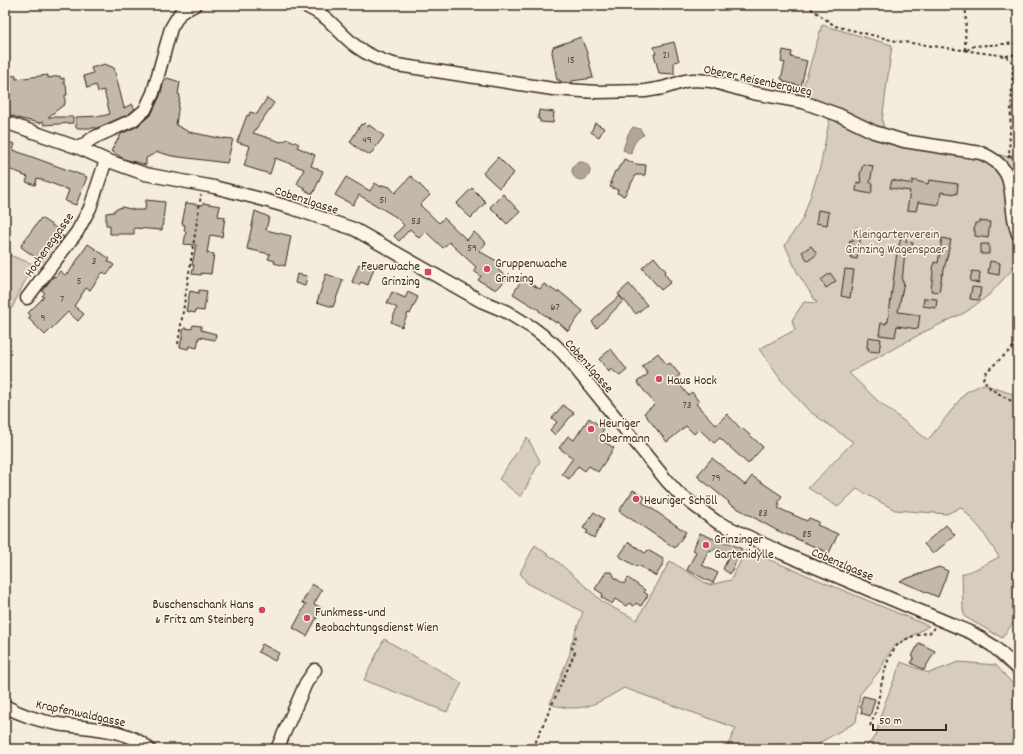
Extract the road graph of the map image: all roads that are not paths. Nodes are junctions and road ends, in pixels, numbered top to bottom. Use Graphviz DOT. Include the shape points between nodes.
graph roads {
  1 [pos="195,5"];
  2 [pos="303,5"];
  3 [pos="5,122"];
  4 [pos="78,148"];
  5 [pos="106,160"];
  6 [pos="1018,234"];
  7 [pos="27,298"];
  8 [pos="1018,669"];
  9 [pos="315,670"];
  10 [pos="5,706"];
  11 [pos="149,749"];
  12 [pos="277,749"];
  1 -- 4 [label="street" via="180,13 171,28 153,93 145,110 133,120 93,138"];
  2 -- 6 [label="street, Oberer Reisenbergweg" via="318,12 364,52 397,65 553,89 597,92 645,91 685,81 710,81 802,102 839,115 874,132 904,141 981,153 1007,161 1014,194 1015,225"];
  3 -- 4 [label="street, Cobenzlgasse"];
  4 -- 5 [label="street, Cobenzlgasse"];
  5 -- 7 [label="street, Hocheneggasse" via="90,208 77,232"];
  5 -- 8 [label="street, Cobenzlgasse" via="145,174 250,196 354,229 517,318 564,354 667,481 706,515 782,553 983,640 1000,651"];
  9 -- 12 [label="street" via="306,684"];
  10 -- 11 [label="street, Krapfenwaldgasse" via="56,724 125,735"];
}
